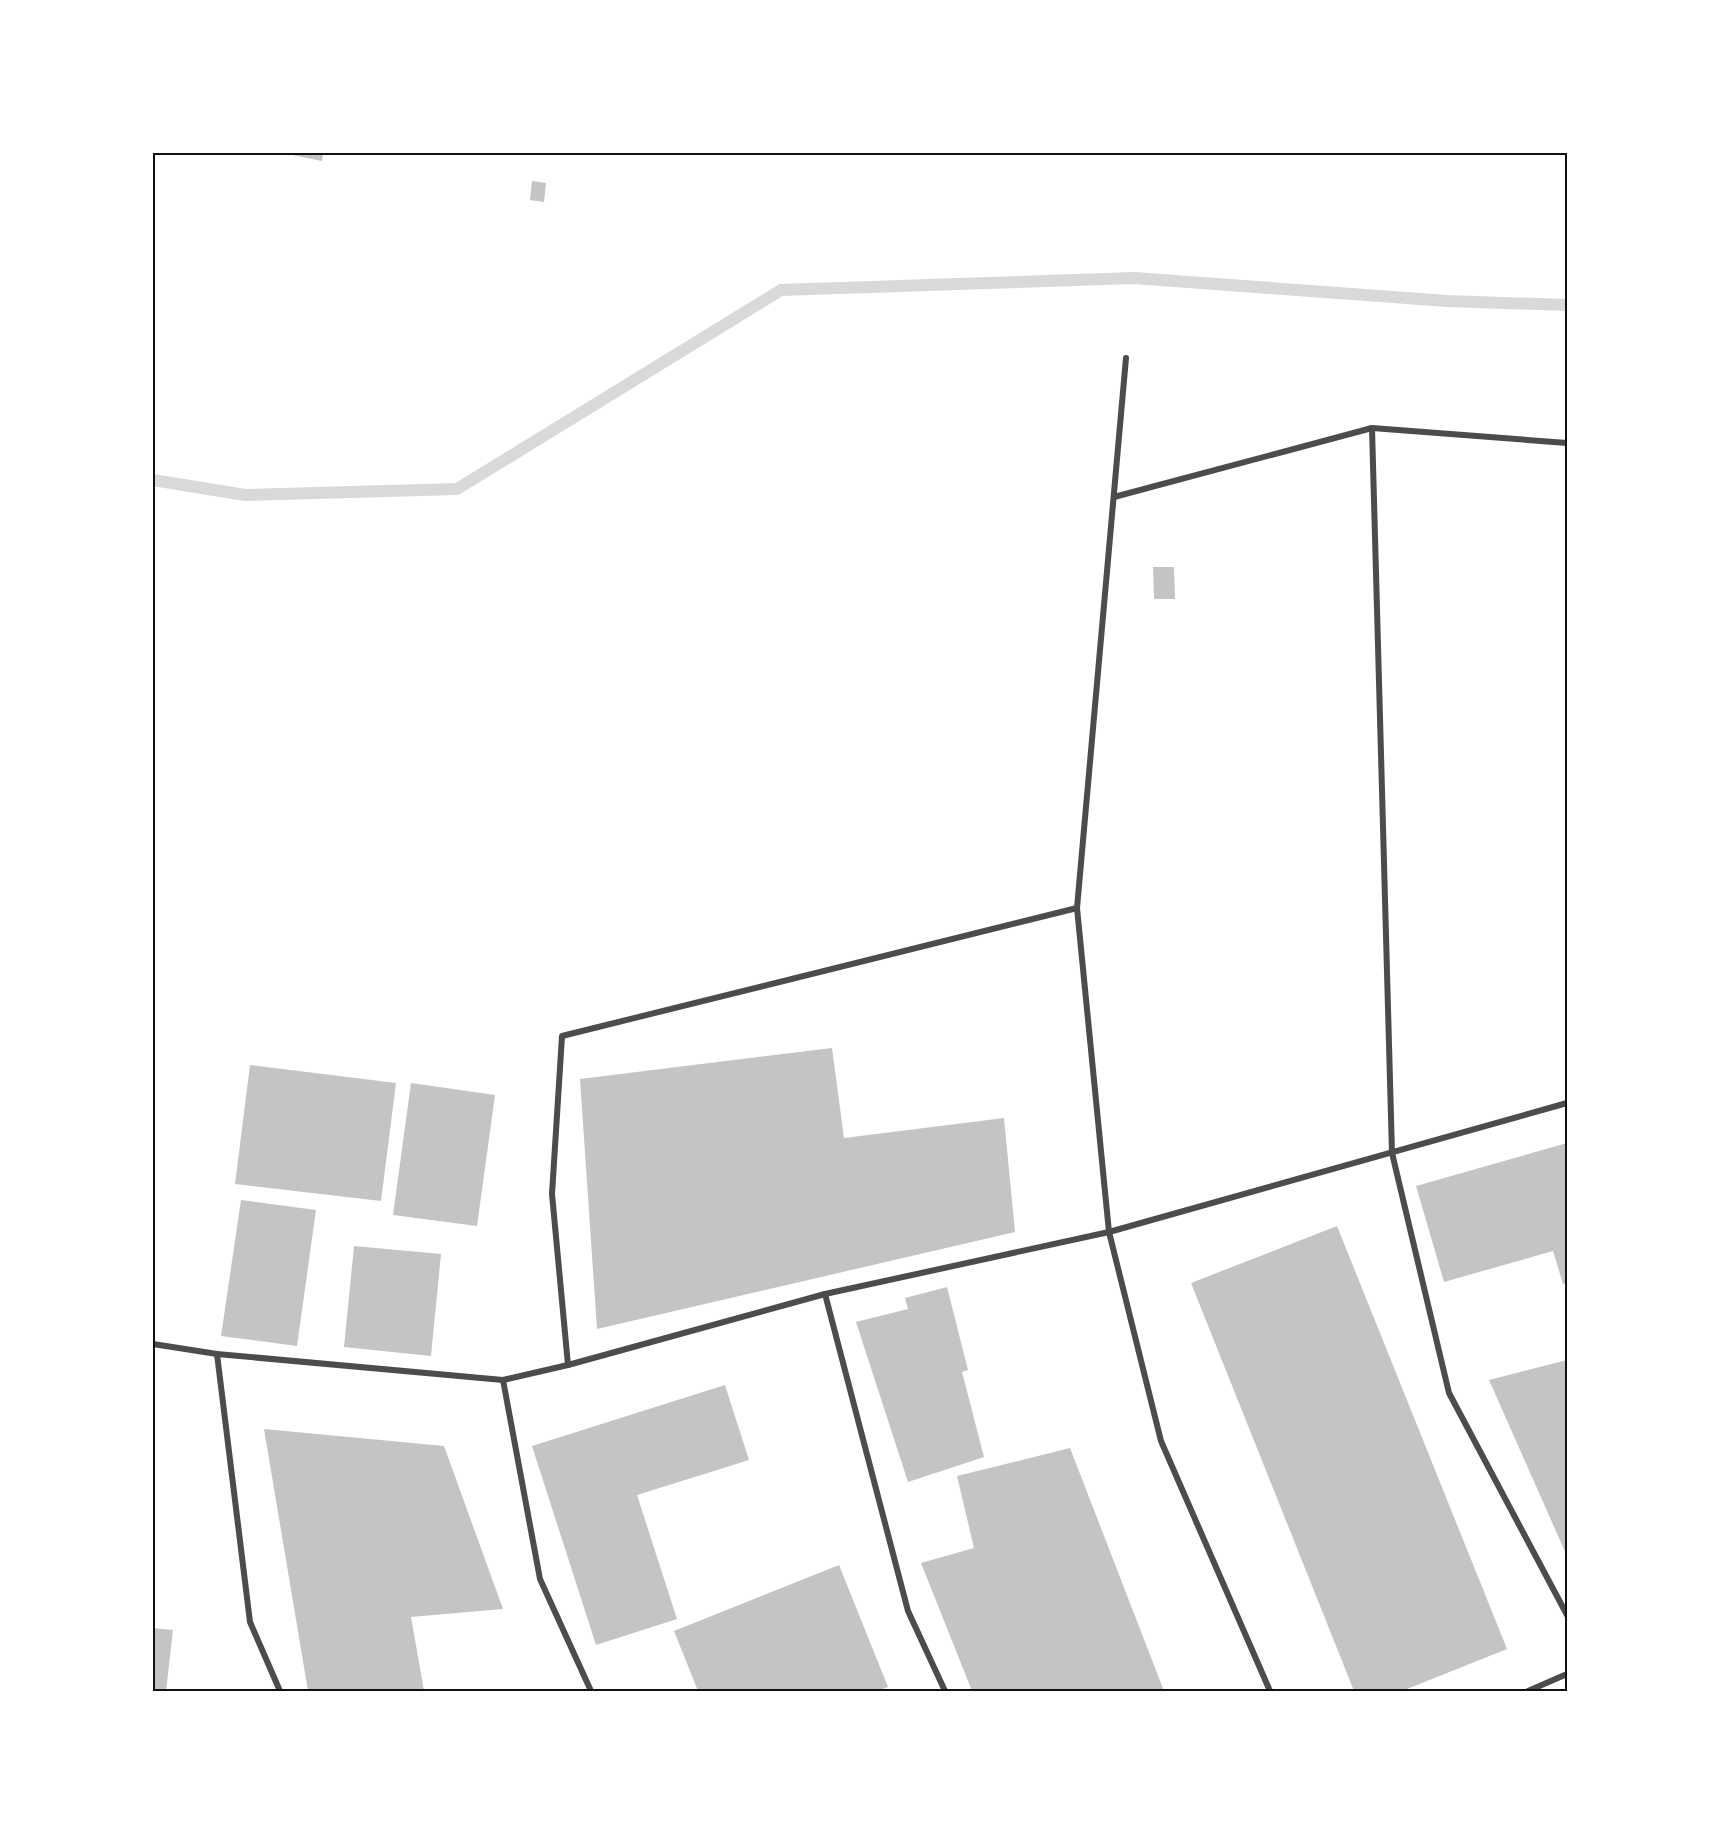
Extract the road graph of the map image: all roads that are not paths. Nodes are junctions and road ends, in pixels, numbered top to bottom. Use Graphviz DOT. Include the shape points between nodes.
graph roads {
  1 [pos="1126,358"];
  2 [pos="1372,428"];
  3 [pos="1567,443"];
  4 [pos="1114,496"];
  5 [pos="1077,908"];
  6 [pos="1567,1103"];
  7 [pos="1392,1153"];
  8 [pos="1109,1232"];
  9 [pos="825,1294"];
  10 [pos="153,1344"];
  11 [pos="217,1354"];
  12 [pos="567,1365"];
  13 [pos="503,1380"];
  14 [pos="1567,1616"];
  15 [pos="1567,1674"];
  16 [pos="280,1691"];
  17 [pos="591,1691"];
  18 [pos="945,1691"];
  19 [pos="1270,1691"];
  20 [pos="1528,1691"];
  1 -- 4 [label="street"];
  2 -- 3 [label="street"];
  2 -- 4 [label="street"];
  2 -- 7 [label="street"];
  4 -- 5 [label="street"];
  5 -- 8 [label="street"];
  5 -- 12 [label="street" via="562,1036 552,1194"];
  6 -- 7 [label="street"];
  7 -- 8 [label="street"];
  7 -- 14 [label="street" via="1449,1393"];
  8 -- 9 [label="street"];
  8 -- 19 [label="street" via="1161,1441"];
  9 -- 12 [label="street"];
  9 -- 18 [label="street" via="908,1611"];
  10 -- 11 [label="street"];
  11 -- 13 [label="street"];
  11 -- 16 [label="street" via="250,1623"];
  12 -- 13 [label="street"];
  13 -- 17 [label="street" via="540,1579"];
  15 -- 20 [label="street"];
}
